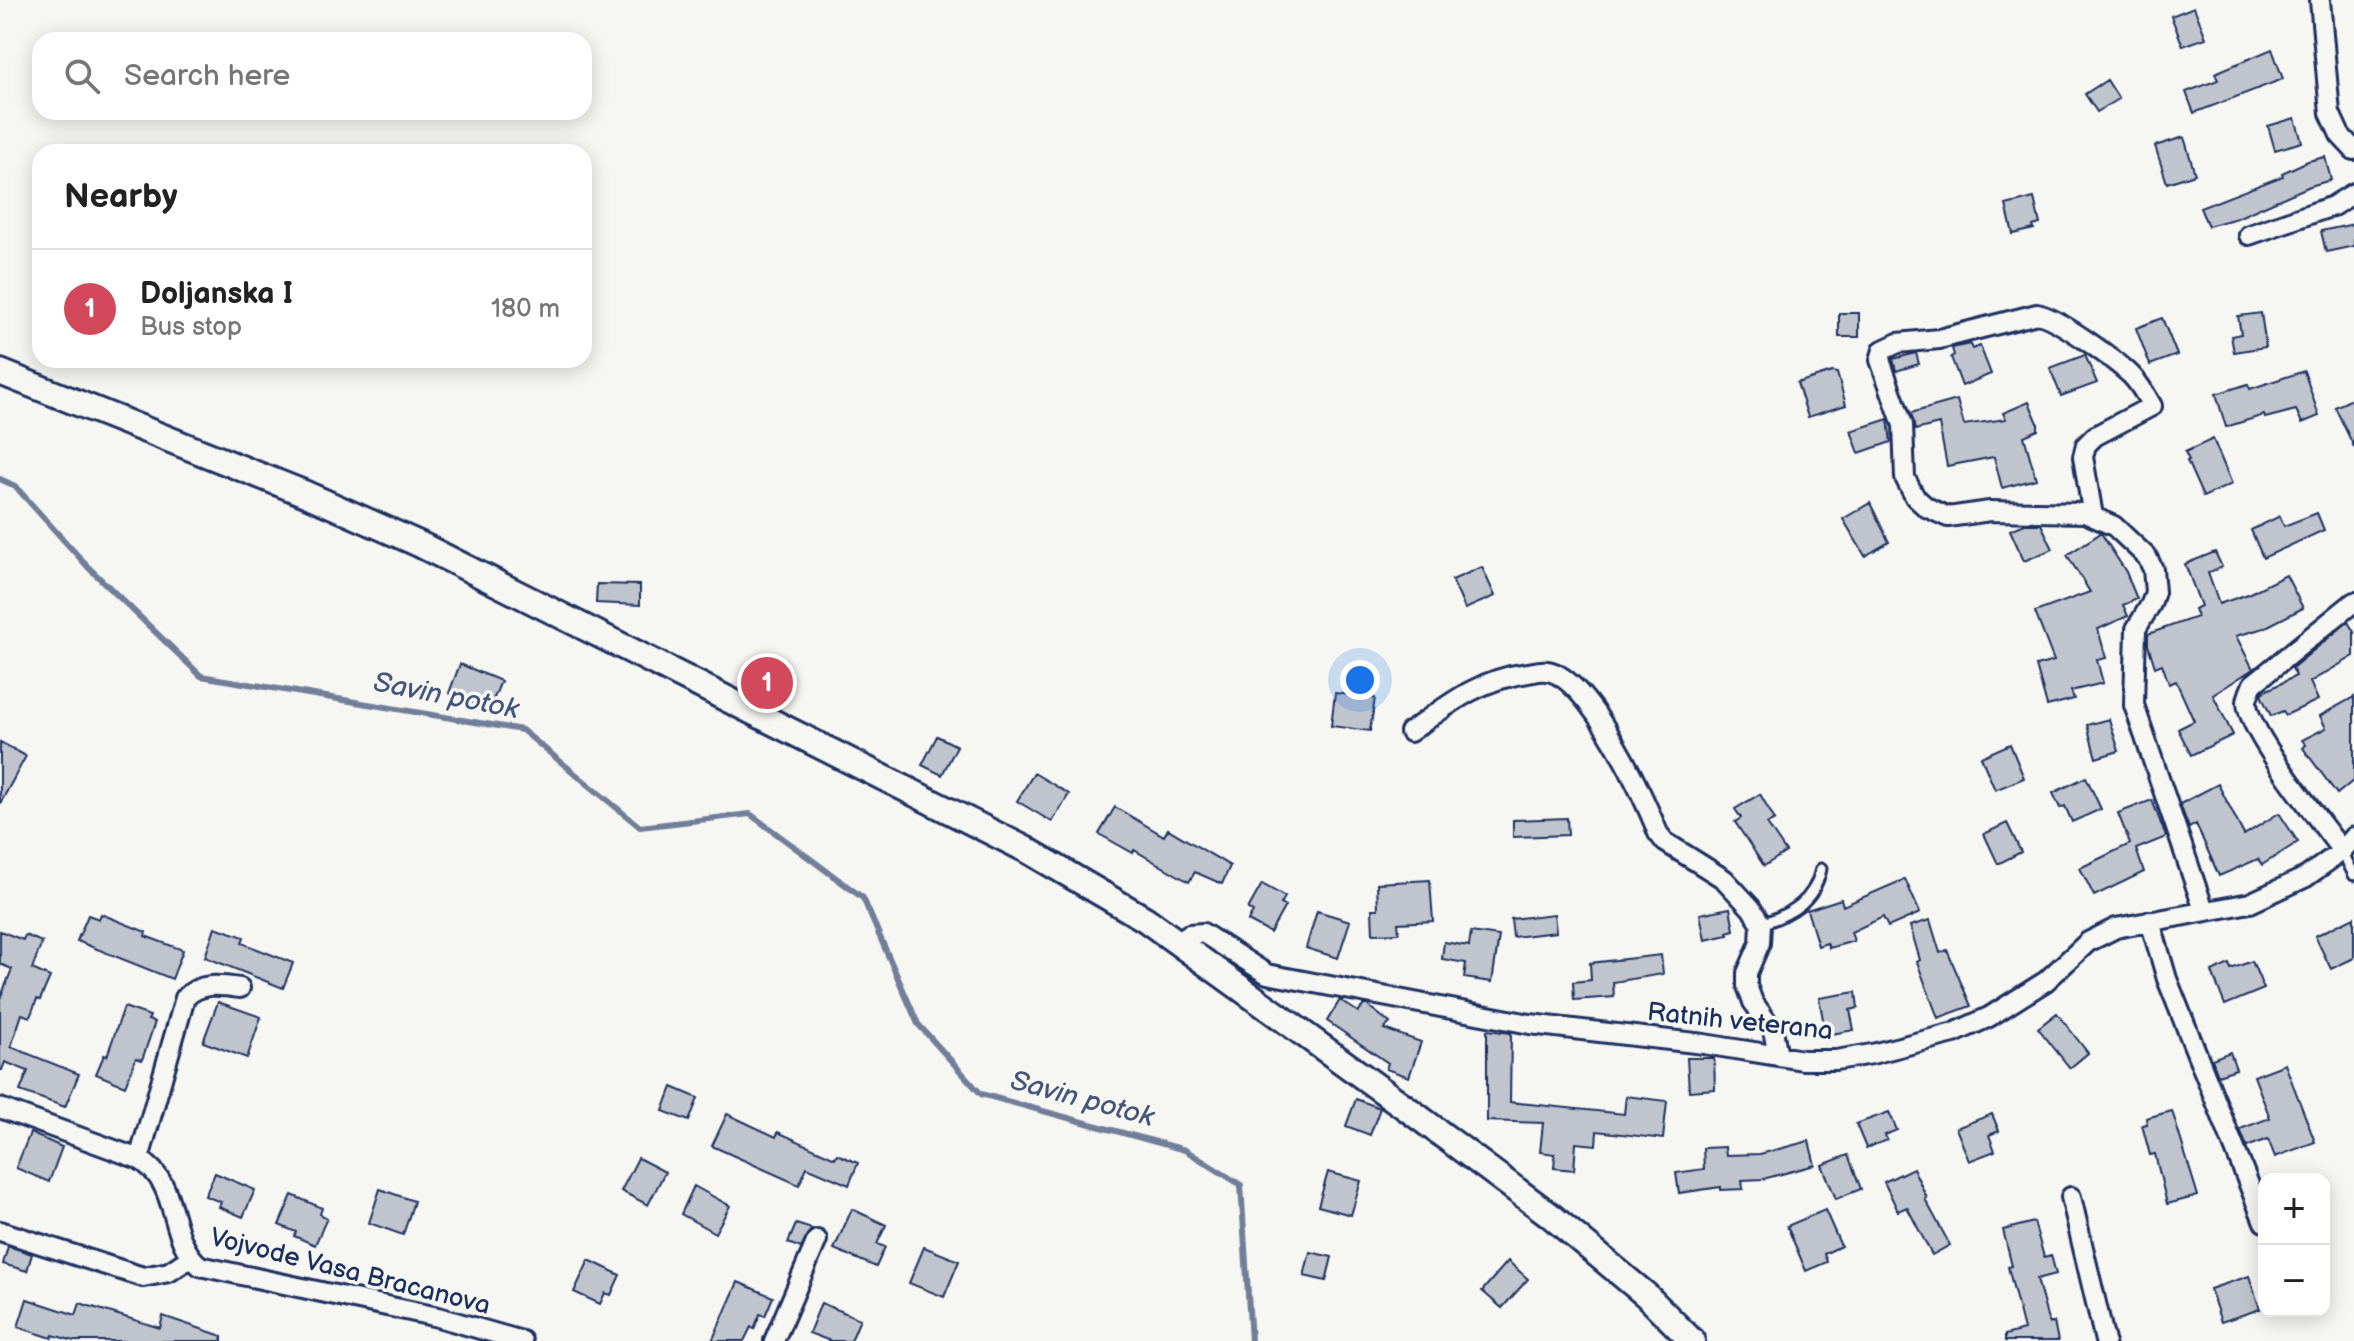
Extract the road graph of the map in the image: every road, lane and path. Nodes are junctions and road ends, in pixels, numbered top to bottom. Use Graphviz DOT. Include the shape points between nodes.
graph roads {
  1 [pos="2320,0"];
  2 [pos="2354,150"];
  3 [pos="2354,193"];
  4 [pos="2249,235"];
  5 [pos="0,372"];
  6 [pos="2093,516"];
  7 [pos="2354,602"];
  8 [pos="1410,732"];
  9 [pos="2348,844"];
  10 [pos="1821,869"];
  11 [pos="2354,875"];
  12 [pos="2204,910"];
  13 [pos="2150,921"];
  14 [pos="1761,924"];
  15 [pos="1179,943"];
  16 [pos="240,988"];
  17 [pos="1778,1056"];
  18 [pos="0,1108"];
  19 [pos="139,1159"];
  20 [pos="2071,1197"];
  21 [pos="2258,1207"];
  22 [pos="0,1231"];
  23 [pos="817,1240"];
  24 [pos="190,1258"];
  25 [pos="484,1336"];
  26 [pos="522,1341"];
  27 [pos="774,1341"];
  28 [pos="1692,1341"];
  29 [pos="2105,1341"];
  1 -- 2 [label="street" via="2330,113"];
  3 -- 4 [label="street" via="2333,206"];
  5 -- 15 [label="street" via="419,544 1027,850"];
  6 -- 6 [label="street" via="1990,511 1948,517 1926,507 1905,478 1903,425 1880,360 1883,350 2037,314 2050,317 2110,358 2132,376 2152,406 2086,445 2083,457"];
  6 -- 12 [label="street" via="2127,536 2153,569 2155,592 2136,629 2134,705"];
  7 -- 9 [label="street" via="2253,684 2247,702 2268,747"];
  8 -- 14 [label="street" via="1467,691 1508,675 1546,671 1561,676 1632,770 1665,842 1724,879"];
  9 -- 11 [label="lane"];
  9 -- 12 [label="street, Ratnih veterana" via="2306,877 2250,903"];
  10 -- 14 [label="lane" via="1805,902"];
  12 -- 13 [label="street, Ratnih veterana"];
  13 -- 17 [label="street, Ratnih veterana" via="2099,934 2046,981 1954,1033 1836,1060"];
  13 -- 21 [label="street" via="2167,979"];
  14 -- 17 [label="street" via="1747,986 1773,1030"];
  15 -- 17 [label="street, Ratnih veterana" via="1189,934 1203,933 1267,974 1530,1024"];
  15 -- 28 [label="street" via="1550,1215"];
  16 -- 19 [label="street" via="216,984 185,998"];
  18 -- 19 [label="street, Vojvode Vasa Bracanova"];
  19 -- 24 [label="street, Vojvode Vasa Bracanova" via="161,1177"];
  20 -- 29 [label="street"];
  22 -- 24 [label="street" via="143,1277 169,1272"];
  23 -- 27 [label="street"];
  24 -- 25 [label="street, Vojvode Vasa Bracanova" via="210,1270 438,1317"];
  25 -- 26 [label="street, Vojvode Vasa Bracanova"];
}
